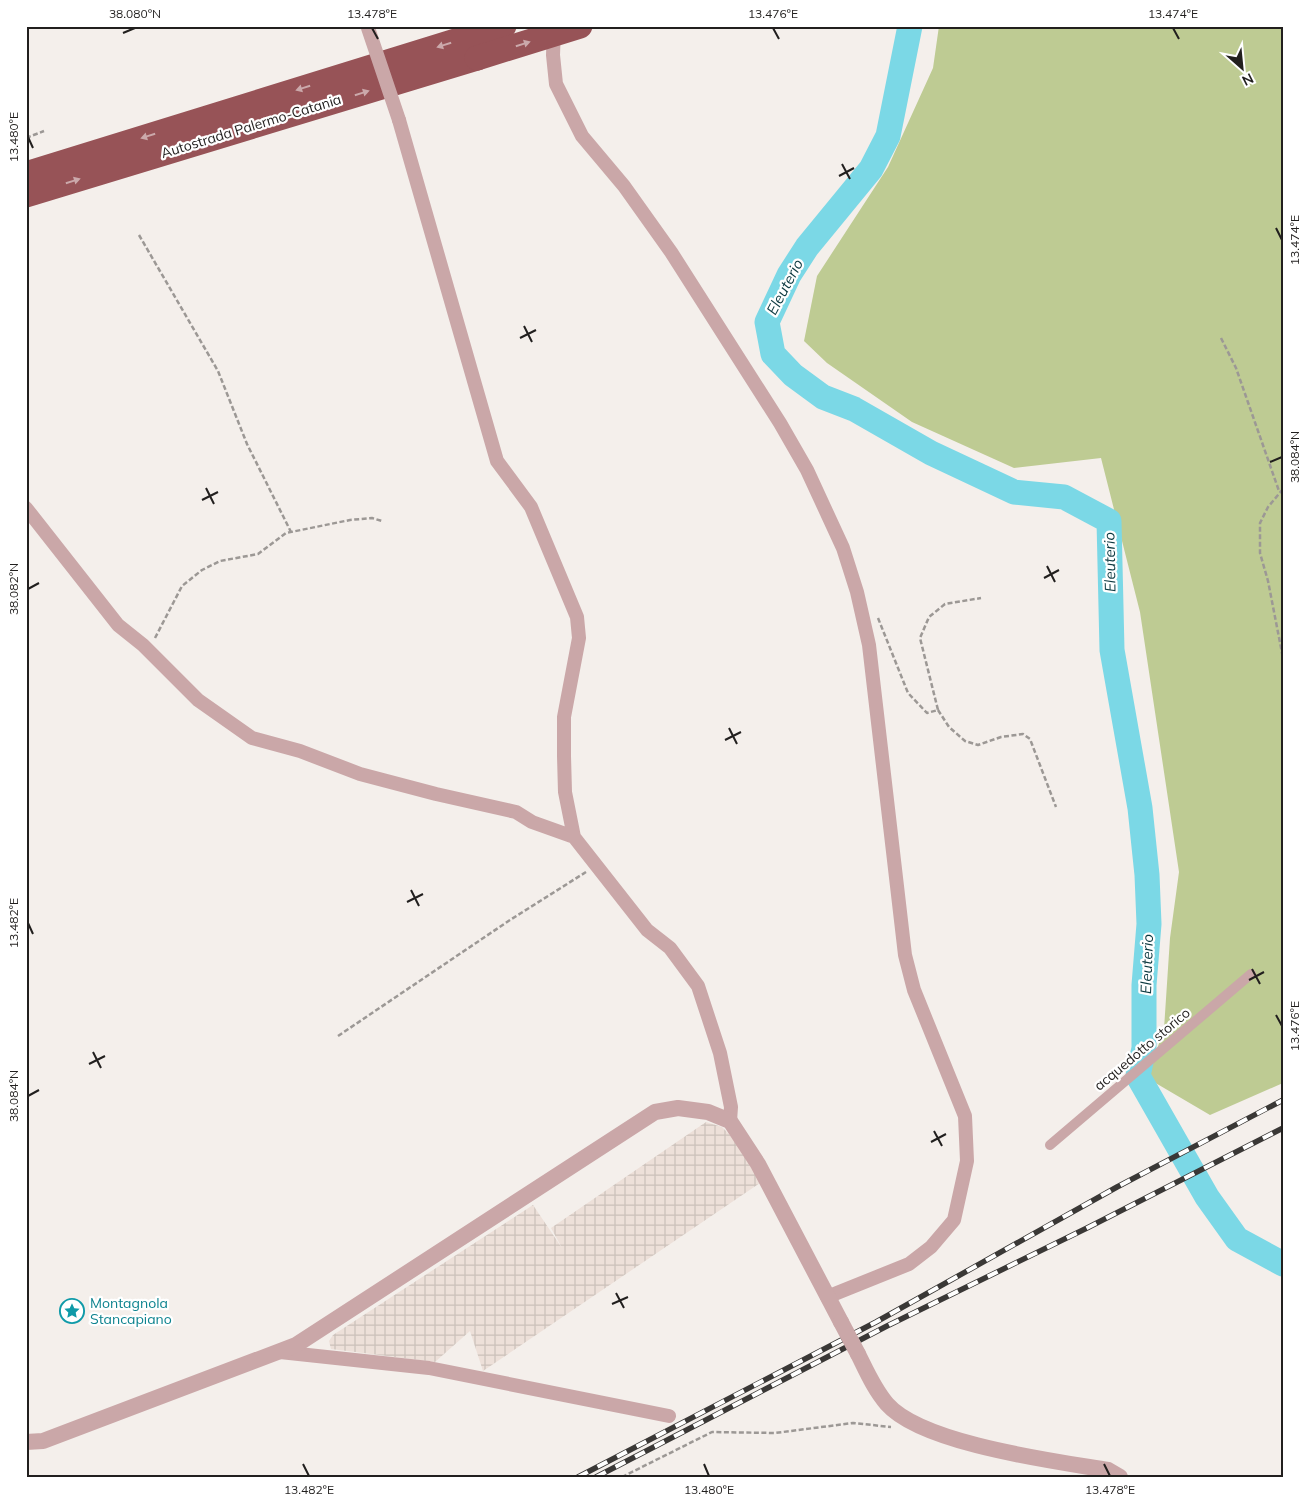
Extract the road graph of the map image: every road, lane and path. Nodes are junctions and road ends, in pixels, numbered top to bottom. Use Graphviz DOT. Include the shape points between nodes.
graph roads {
  1 [pos="504,26"];
  2 [pos="554,26"];
  3 [pos="580,26"];
  4 [pos="368,28"];
  5 [pos="474,48"];
  6 [pos="44,131"];
  7 [pos="26,138"];
  8 [pos="26,174"];
  9 [pos="26,196"];
  10 [pos="139,235"];
  11 [pos="1221,338"];
  12 [pos="1281,490"];
  13 [pos="26,508"];
  14 [pos="382,521"];
  15 [pos="291,532"];
  16 [pos="981,598"];
  17 [pos="876,616"];
  18 [pos="146,648"];
  19 [pos="1283,658"];
  20 [pos="938,710"];
  21 [pos="1056,807"];
  22 [pos="574,837"];
  23 [pos="596,866"];
  24 [pos="1251,974"];
  25 [pos="338,1036"];
  26 [pos="730,1121"];
  27 [pos="1050,1145"];
  28 [pos="827,1297"];
  29 [pos="277,1352"];
  30 [pos="669,1416"];
  31 [pos="892,1427"];
  32 [pos="26,1442"];
  33 [pos="622,1477"];
  34 [pos="1120,1477"];
  1 -- 5 [label="highway"];
  2 -- 28 [label="street" via="556,84 582,136 624,186 670,252 807,470 844,548 869,646 905,955 914,990 965,1116 967,1161 954,1220 932,1247 909,1264"];
  5 -- 3 [label="highway, one-way, bridge"];
  4 -- 22 [label="street, bridge" via="399,120 497,461 531,507 577,617 580,638 564,717 565,792"];
  5 -- 8 [label="highway, Autostrada Palermo-Catania, one-way"];
  9 -- 5 [label="highway, Autostrada Palermo-Catania, one-way"];
  6 -- 7 [label="path"];
  10 -- 15 [label="path" via="218,371 247,444"];
  11 -- 12 [label="path" via="1236,368"];
  12 -- 19 [label="path" via="1260,523 1260,553"];
  13 -- 18 [label="street" via="118,625"];
  14 -- 15 [label="path" via="372,518 350,520"];
  15 -- 18 [label="path" via="258,554 220,561 182,586 164,617 159,634"];
  16 -- 20 [label="path" via="945,604 929,617 920,638"];
  17 -- 20 [label="path" via="908,693 927,713"];
  18 -- 22 [label="street" via="198,700 252,738 300,751 360,774 516,812 532,822"];
  20 -- 21 [label="path" via="949,727 965,741 978,745 1023,734 1030,739"];
  22 -- 23 [label="street"];
  23 -- 25 [label="path"];
  23 -- 26 [label="street" via="647,930 674,953 698,986 720,1053 731,1107"];
  24 -- 27 [label="street, acquedotto storico"];
  26 -- 28 [label="street" via="758,1164"];
  26 -- 29 [label="street" via="708,1112 678,1108 655,1112 296,1345"];
  28 -- 34 [label="street, bridge" via="882,1397 905,1419 937,1432 1020,1456 1108,1470"];
  29 -- 30 [label="street" via="429,1368"];
  29 -- 32 [label="street" via="43,1441"];
  31 -- 33 [label="path" via="853,1424 775,1433 712,1432"];
}
